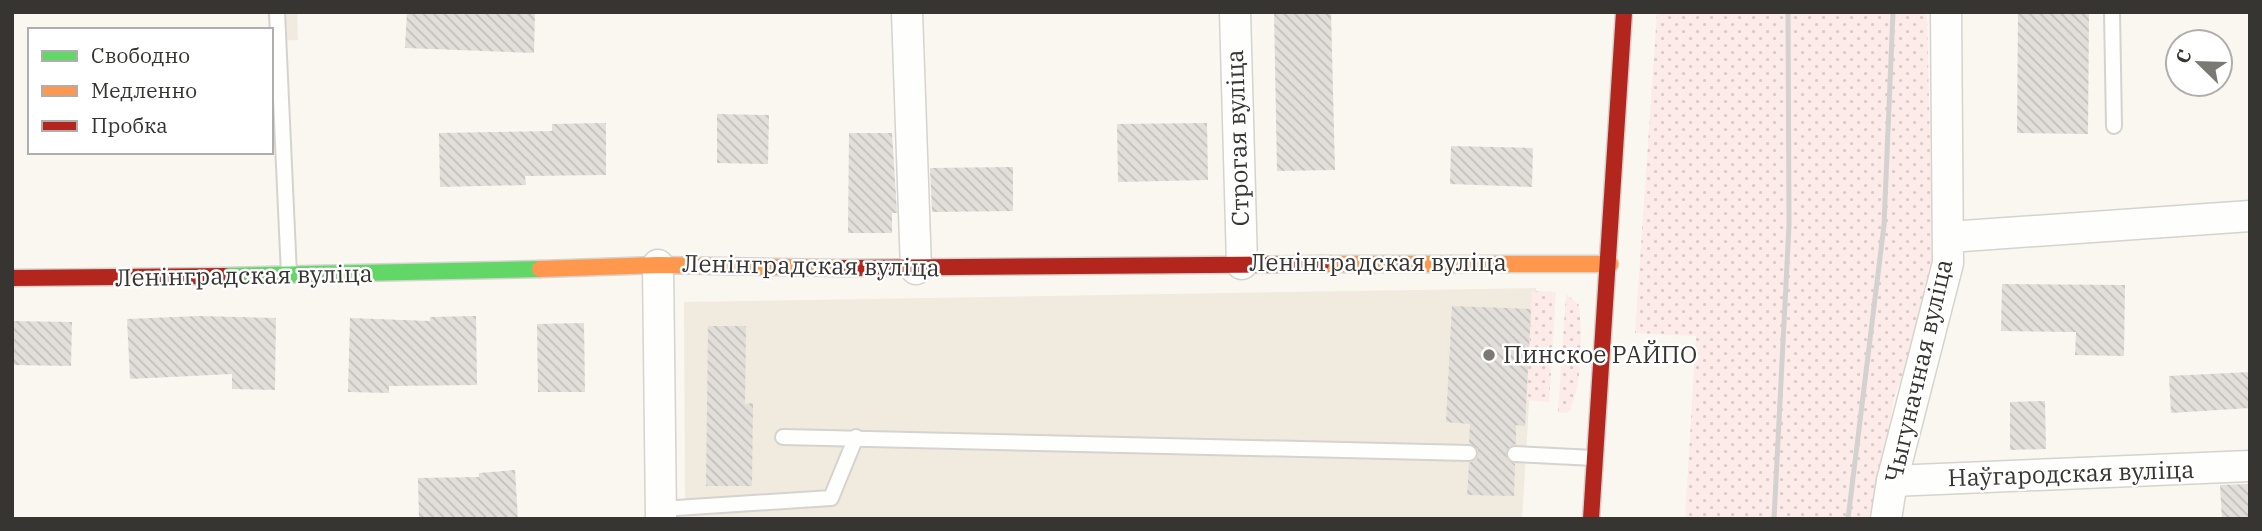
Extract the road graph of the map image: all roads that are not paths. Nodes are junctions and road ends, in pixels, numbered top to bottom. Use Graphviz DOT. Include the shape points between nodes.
graph roads {
  1 [pos="277,12"];
  2 [pos="907,12"];
  3 [pos="1235,12"];
  4 [pos="1624,12"];
  5 [pos="1946,12"];
  6 [pos="2112,12"];
  7 [pos="2114,126"];
  8 [pos="2250,216"];
  9 [pos="1949,237"];
  10 [pos="1242,264"];
  11 [pos="1610,264"];
  12 [pos="658,265"];
  13 [pos="916,269"];
  14 [pos="289,276"];
  15 [pos="12,278"];
  16 [pos="783,437"];
  17 [pos="856,438"];
  18 [pos="1469,453"];
  19 [pos="1515,454"];
  20 [pos="1595,458"];
  21 [pos="2250,466"];
  22 [pos="1892,481"];
  23 [pos="661,514"];
  24 [pos="1591,519"];
  25 [pos="1886,519"];
  1 -- 14 [label="lane"];
  2 -- 13 [label="street"];
  3 -- 10 [label="street, Строгая вуліца"];
  4 -- 11 [label="street"];
  5 -- 9 [label="street, Чыгуначная вуліца"];
  6 -- 7 [label="lane"];
  8 -- 9 [label="street"];
  9 -- 22 [label="street, Чыгуначная вуліца" via="1948,263"];
  10 -- 11 [label="street, Ленінградская вуліца"];
  10 -- 13 [label="street, Ленінградская вуліца"];
  11 -- 20 [label="street"];
  12 -- 13 [label="street, Ленінградская вуліца"];
  12 -- 14 [label="street, Ленінградская вуліца"];
  12 -- 23 [label="street"];
  14 -- 15 [label="street, Ленінградская вуліца"];
  16 -- 17 [label="lane"];
  17 -- 18 [label="lane"];
  17 -- 23 [label="lane" via="831,498"];
  19 -- 20 [label="lane"];
  20 -- 24 [label="street"];
  21 -- 22 [label="street, Наўгародская вуліца"];
  22 -- 25 [label="street, Чыгуначная вуліца"];
}
